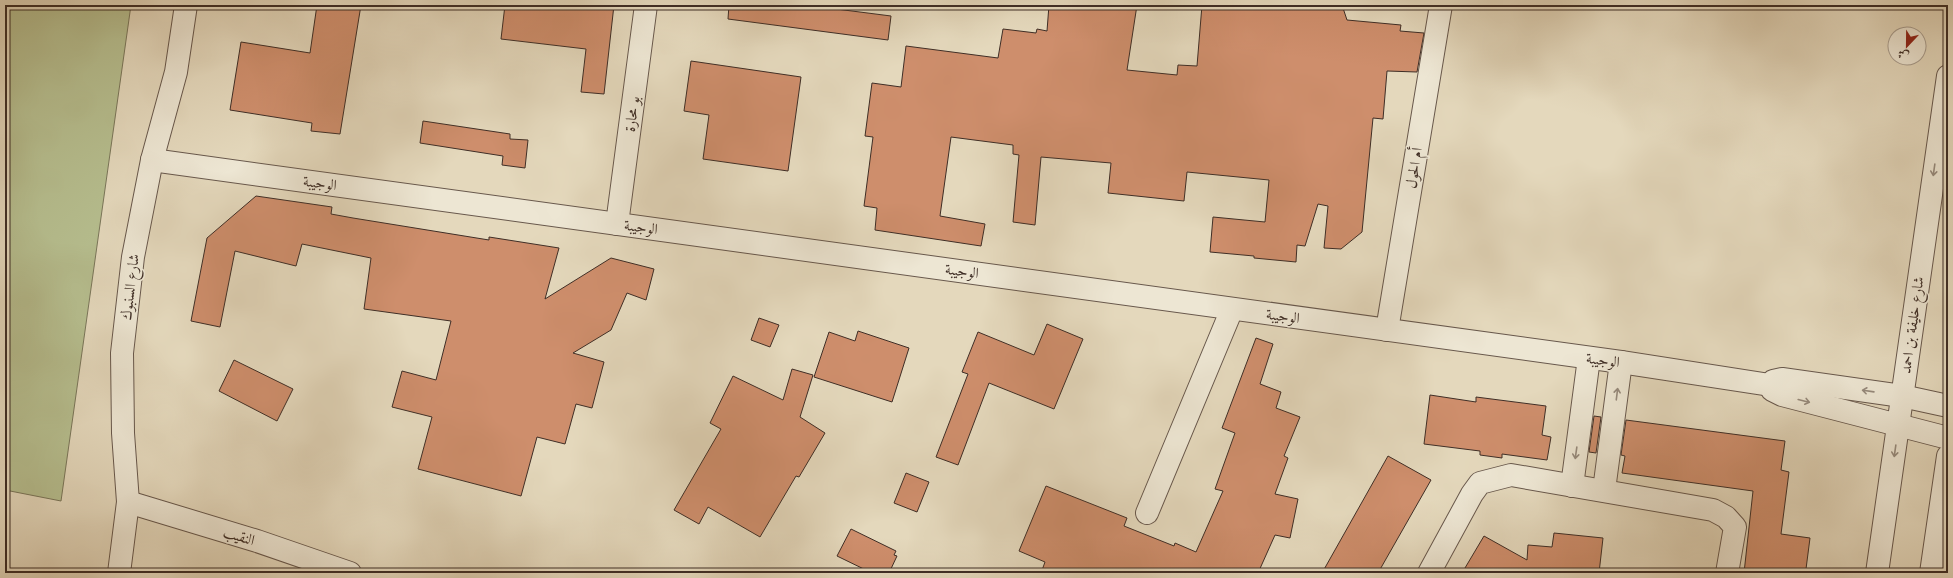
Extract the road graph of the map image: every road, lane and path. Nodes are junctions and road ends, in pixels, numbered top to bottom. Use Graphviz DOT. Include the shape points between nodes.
graph roads {
  1 [pos="186,5"];
  2 [pos="646,5"];
  3 [pos="1441,5"];
  4 [pos="1948,76"];
  5 [pos="152,160"];
  6 [pos="617,224"];
  7 [pos="1232,309"];
  8 [pos="1387,330"];
  9 [pos="1588,358"];
  10 [pos="1621,362"];
  11 [pos="1770,385"];
  12 [pos="1902,396"];
  13 [pos="1948,406"];
  14 [pos="1898,425"];
  15 [pos="1948,438"];
  16 [pos="1948,456"];
  17 [pos="1572,486"];
  18 [pos="1604,490"];
  19 [pos="128,502"];
  20 [pos="1147,513"];
  21 [pos="119,573"];
  22 [pos="350,573"];
  23 [pos="1429,573"];
  24 [pos="1727,573"];
  25 [pos="1877,573"];
  26 [pos="1931,573"];
  1 -- 5 [label="street, شارع السنبوك" via="176,72"];
  2 -- 6 [label="street, بو محارة"];
  3 -- 8 [label="street, أم الحول"];
  4 -- 12 [label="street, شارع خليفة بن احمد, one-way"];
  5 -- 6 [label="street, الوجيبة"];
  5 -- 19 [label="street, شارع السنبوك" via="133,257 122,353 123,433"];
  6 -- 7 [label="street, الوجيبة"];
  7 -- 8 [label="street, الوجيبة"];
  7 -- 20 [label="street"];
  8 -- 9 [label="street, الوجيبة"];
  9 -- 10 [label="street, الوجيبة"];
  9 -- 17 [label="street, one-way"];
  10 -- 11 [label="street, الوجيبة"];
  18 -- 10 [label="street, one-way"];
  12 -- 11 [label="street, one-way" via="1778,379"];
  11 -- 14 [label="street, one-way" via="1772,390 1782,395"];
  12 -- 13 [label="street"];
  12 -- 14 [label="street, شارع خليفة بن احمد"];
  14 -- 15 [label="street"];
  14 -- 25 [label="street, شارع خليفة بن احمد, one-way"];
  16 -- 26 [label="street"];
  17 -- 18 [label="street"];
  17 -- 23 [label="street" via="1511,475 1480,483"];
  18 -- 24 [label="street" via="1713,510 1726,517 1735,527"];
  19 -- 21 [label="street, شارع السنبوك"];
  19 -- 22 [label="street, النقيب" via="257,541"];
}
